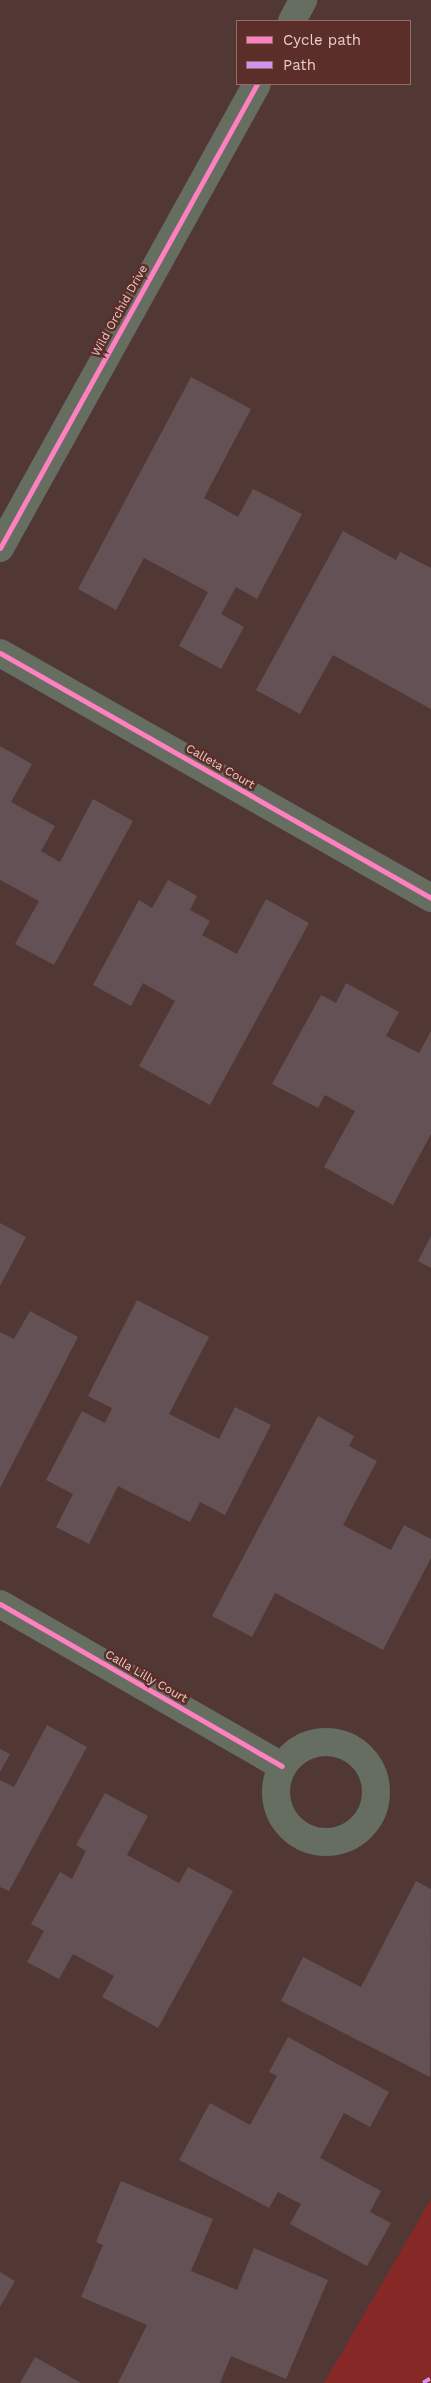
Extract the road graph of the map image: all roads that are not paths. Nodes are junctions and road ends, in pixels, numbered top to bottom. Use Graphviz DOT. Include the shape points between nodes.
graph roads {
  1 [pos="303,0"];
  2 [pos="293,20"];
  3 [pos="256,85"];
  4 [pos="0,548"];
  5 [pos="0,653"];
  6 [pos="431,898"];
  7 [pos="0,1604"];
  8 [pos="282,1766"];
  1 -- 2 [label="street"];
  3 -- 4 [label="street, Wild Orchid Drive"];
  5 -- 6 [label="street, Calleta Court"];
  7 -- 8 [label="street, Calla Lilly Court"];
}
